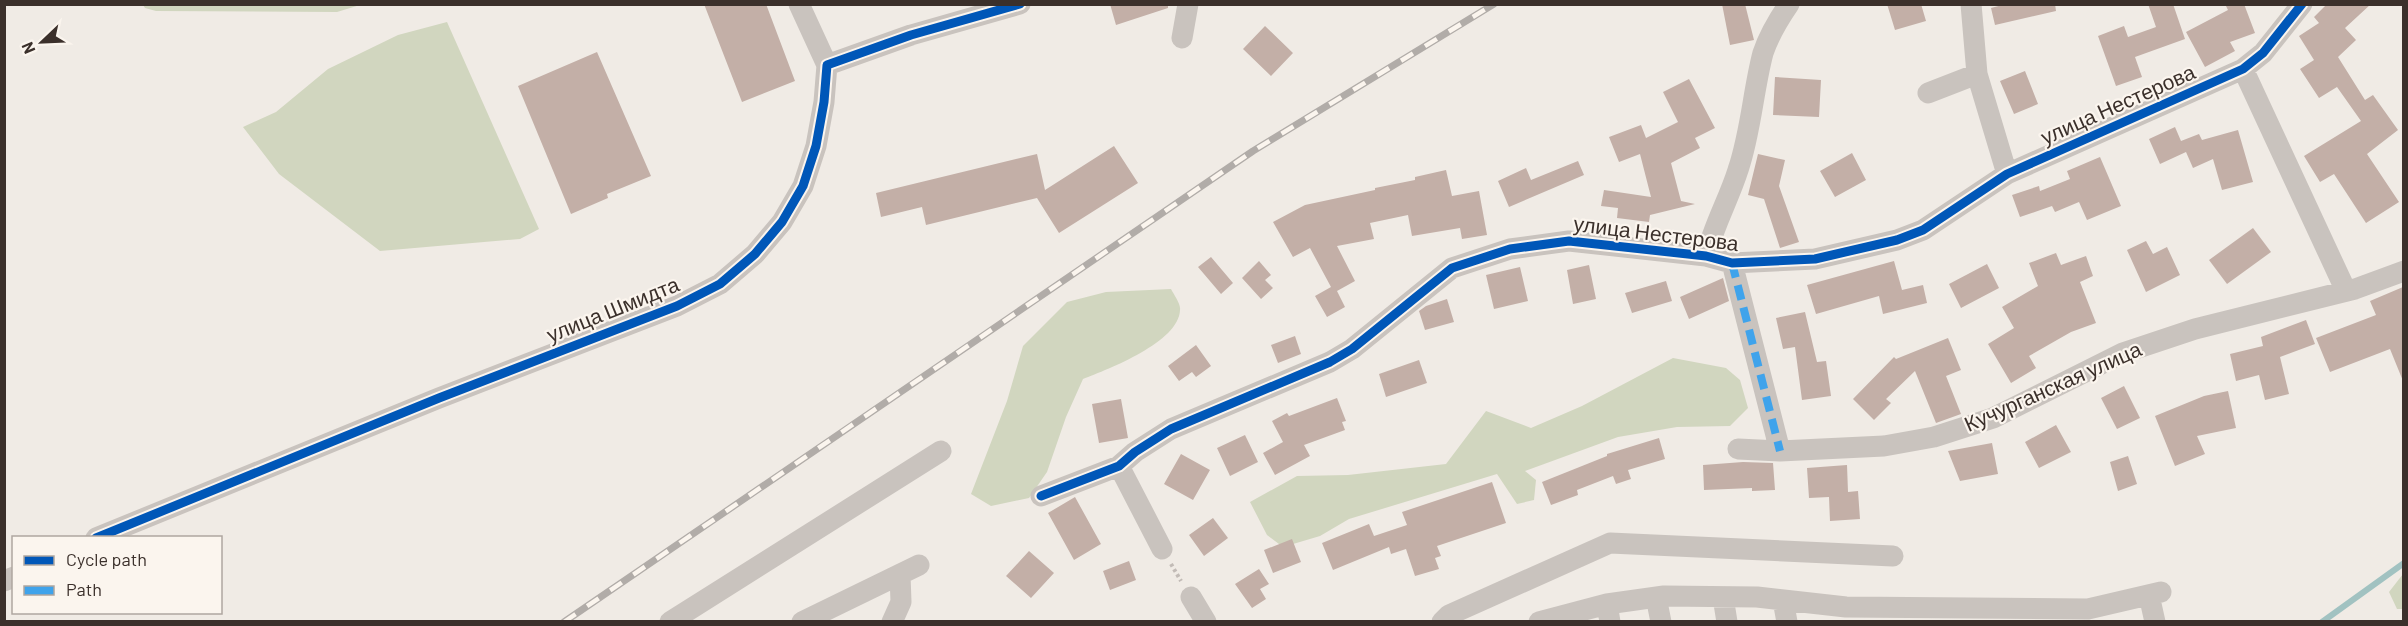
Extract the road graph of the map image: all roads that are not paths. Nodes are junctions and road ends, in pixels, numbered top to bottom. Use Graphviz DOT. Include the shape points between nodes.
graph roads {
  1 [pos="799,4"];
  2 [pos="1020,4"];
  3 [pos="1188,4"];
  4 [pos="1788,4"];
  5 [pos="1971,4"];
  6 [pos="2302,4"];
  7 [pos="1182,38"];
  8 [pos="827,65"];
  9 [pos="2243,69"];
  10 [pos="1977,74"];
  11 [pos="1928,93"];
  12 [pos="2007,174"];
  13 [pos="1706,256"];
  14 [pos="1732,264"];
  15 [pos="2403,271"];
  16 [pos="2346,291"];
  17 [pos="1738,448"];
  18 [pos="941,451"];
  19 [pos="1780,451"];
  20 [pos="1119,466"];
  21 [pos="1041,496"];
  22 [pos="98,536"];
  23 [pos="1162,549"];
  24 [pos="1893,556"];
  25 [pos="919,565"];
  26 [pos="900,574"];
  27 [pos="1191,597"];
  28 [pos="1656,597"];
  29 [pos="1723,597"];
  30 [pos="1783,600"];
  31 [pos="1608,613"];
  32 [pos="1847,614"];
  33 [pos="1906,614"];
  34 [pos="1964,615"];
  35 [pos="2030,615"];
  36 [pos="2090,615"];
  37 [pos="670,621"];
  38 [pos="802,621"];
  39 [pos="892,621"];
  40 [pos="1206,621"];
  41 [pos="1442,621"];
  42 [pos="1539,621"];
  43 [pos="1662,621"];
  44 [pos="1727,621"];
  45 [pos="1787,621"];
  46 [pos="2155,621"];
  1 -- 8 [label="street, улица Шмидта"];
  2 -- 8 [label="street" via="911,35"];
  3 -- 7 [label="street"];
  4 -- 13 [label="street" via="1763,53 1750,131"];
  5 -- 10 [label="street"];
  6 -- 9 [label="street, улица Нестерова" via="2263,53"];
  8 -- 22 [label="street, улица Шмидта" via="816,146 803,186 782,222 720,284 677,306"];
  9 -- 12 [label="street, улица Нестерова"];
  9 -- 16 [label="street"];
  10 -- 11 [label="street"];
  10 -- 12 [label="street"];
  12 -- 14 [label="street, улица Нестерова" via="1923,230 1897,240 1815,259"];
  13 -- 14 [label="street, улица Нестерова"];
  13 -- 20 [label="street, улица Нестерова" via="1569,241 1538,243 1476,258 1452,268 1352,349 1330,362 1171,429"];
  14 -- 19 [label="street"];
  15 -- 16 [label="street, Кучурганская улица"];
  16 -- 19 [label="street, Кучурганская улица" via="2195,329 2123,353 1993,418 1934,437 1884,446"];
  17 -- 19 [label="street, Кучурганская улица"];
  18 -- 37 [label="street"];
  20 -- 21 [label="street"];
  20 -- 23 [label="street"];
  24 -- 41 [label="street" via="1610,543"];
  25 -- 26 [label="street"];
  26 -- 38 [label="street"];
  26 -- 39 [label="street" via="901,602"];
  27 -- 40 [label="street"];
  28 -- 29 [label="street"];
  28 -- 31 [label="street"];
  28 -- 43 [label="street"];
  29 -- 30 [label="street"];
  29 -- 44 [label="street"];
  30 -- 32 [label="street"];
  30 -- 45 [label="street"];
  31 -- 42 [label="street"];
  32 -- 33 [label="street"];
  33 -- 34 [label="street"];
  34 -- 35 [label="street"];
  35 -- 36 [label="street"];
  36 -- 46 [label="street" via="2155,593"];
}
